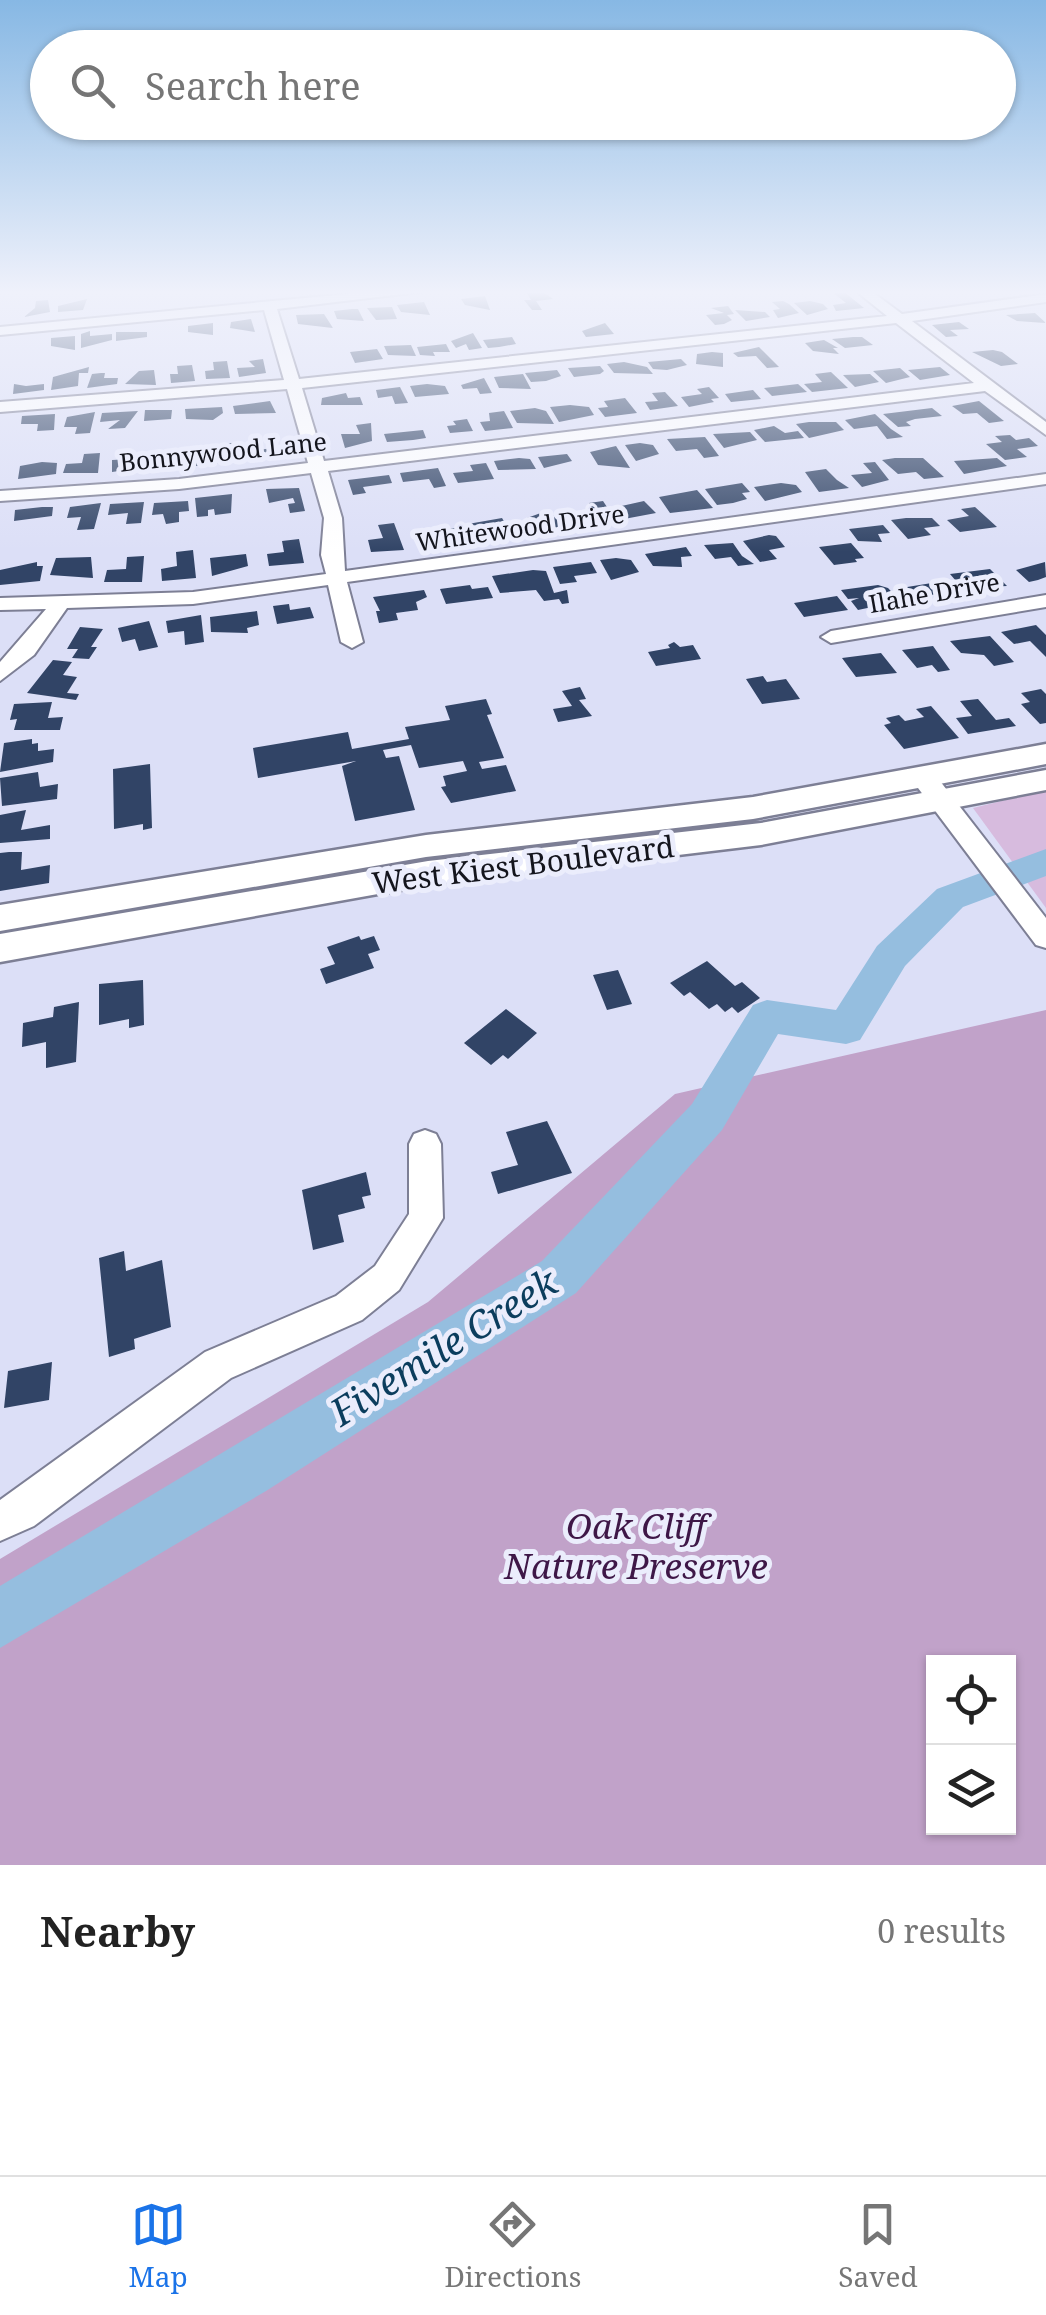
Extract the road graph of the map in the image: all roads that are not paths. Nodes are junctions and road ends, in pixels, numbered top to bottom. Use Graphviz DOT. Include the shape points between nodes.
graph roads {
  1 [pos="291,378"];
  2 [pos="348,378"];
  3 [pos="976,378"];
  4 [pos="293,384"];
  5 [pos="986,386"];
  6 [pos="0,408"];
  7 [pos="1046,430"];
  8 [pos="318,468"];
  9 [pos="1046,480"];
  10 [pos="0,496"];
  11 [pos="335,578"];
  12 [pos="63,600"];
  13 [pos="1046,601"];
  14 [pos="0,604"];
  15 [pos="832,637"];
  16 [pos="352,642"];
  17 [pos="0,674"];
  18 [pos="1046,754"];
  19 [pos="1046,780"];
  20 [pos="932,789"];
  21 [pos="246,888"];
  22 [pos="0,918"];
  23 [pos="1046,938"];
  24 [pos="0,948"];
  25 [pos="425,1144"];
  26 [pos="0,1521"];
  1 -- 4 [label="street"];
  2 -- 4 [label="street"];
  3 -- 5 [label="street"];
  4 -- 6 [label="street"];
  4 -- 8 [label="street"];
  5 -- 7 [label="street"];
  5 -- 8 [label="street, Bonnywood Lane"];
  8 -- 10 [label="street, Bonnywood Lane"];
  8 -- 11 [label="street" via="332,518"];
  9 -- 11 [label="street, Whitewood Drive"];
  11 -- 12 [label="street, Whitewood Drive" via="156,601"];
  11 -- 16 [label="street"];
  12 -- 14 [label="street, Whitewood Drive"];
  12 -- 17 [label="street"];
  13 -- 15 [label="street, Ilahe Drive"];
  18 -- 20 [label="main road, West Kiest Boulevard"];
  19 -- 20 [label="main road, West Kiest Boulevard"];
  20 -- 21 [label="main road, West Kiest Boulevard" via="761,834 570,845 428,873"];
  20 -- 23 [label="street"];
  21 -- 22 [label="main road, West Kiest Boulevard"];
  21 -- 24 [label="main road, West Kiest Boulevard"];
  25 -- 26 [label="street" via="426,1218 387,1278 349,1308 218,1365"];
}
